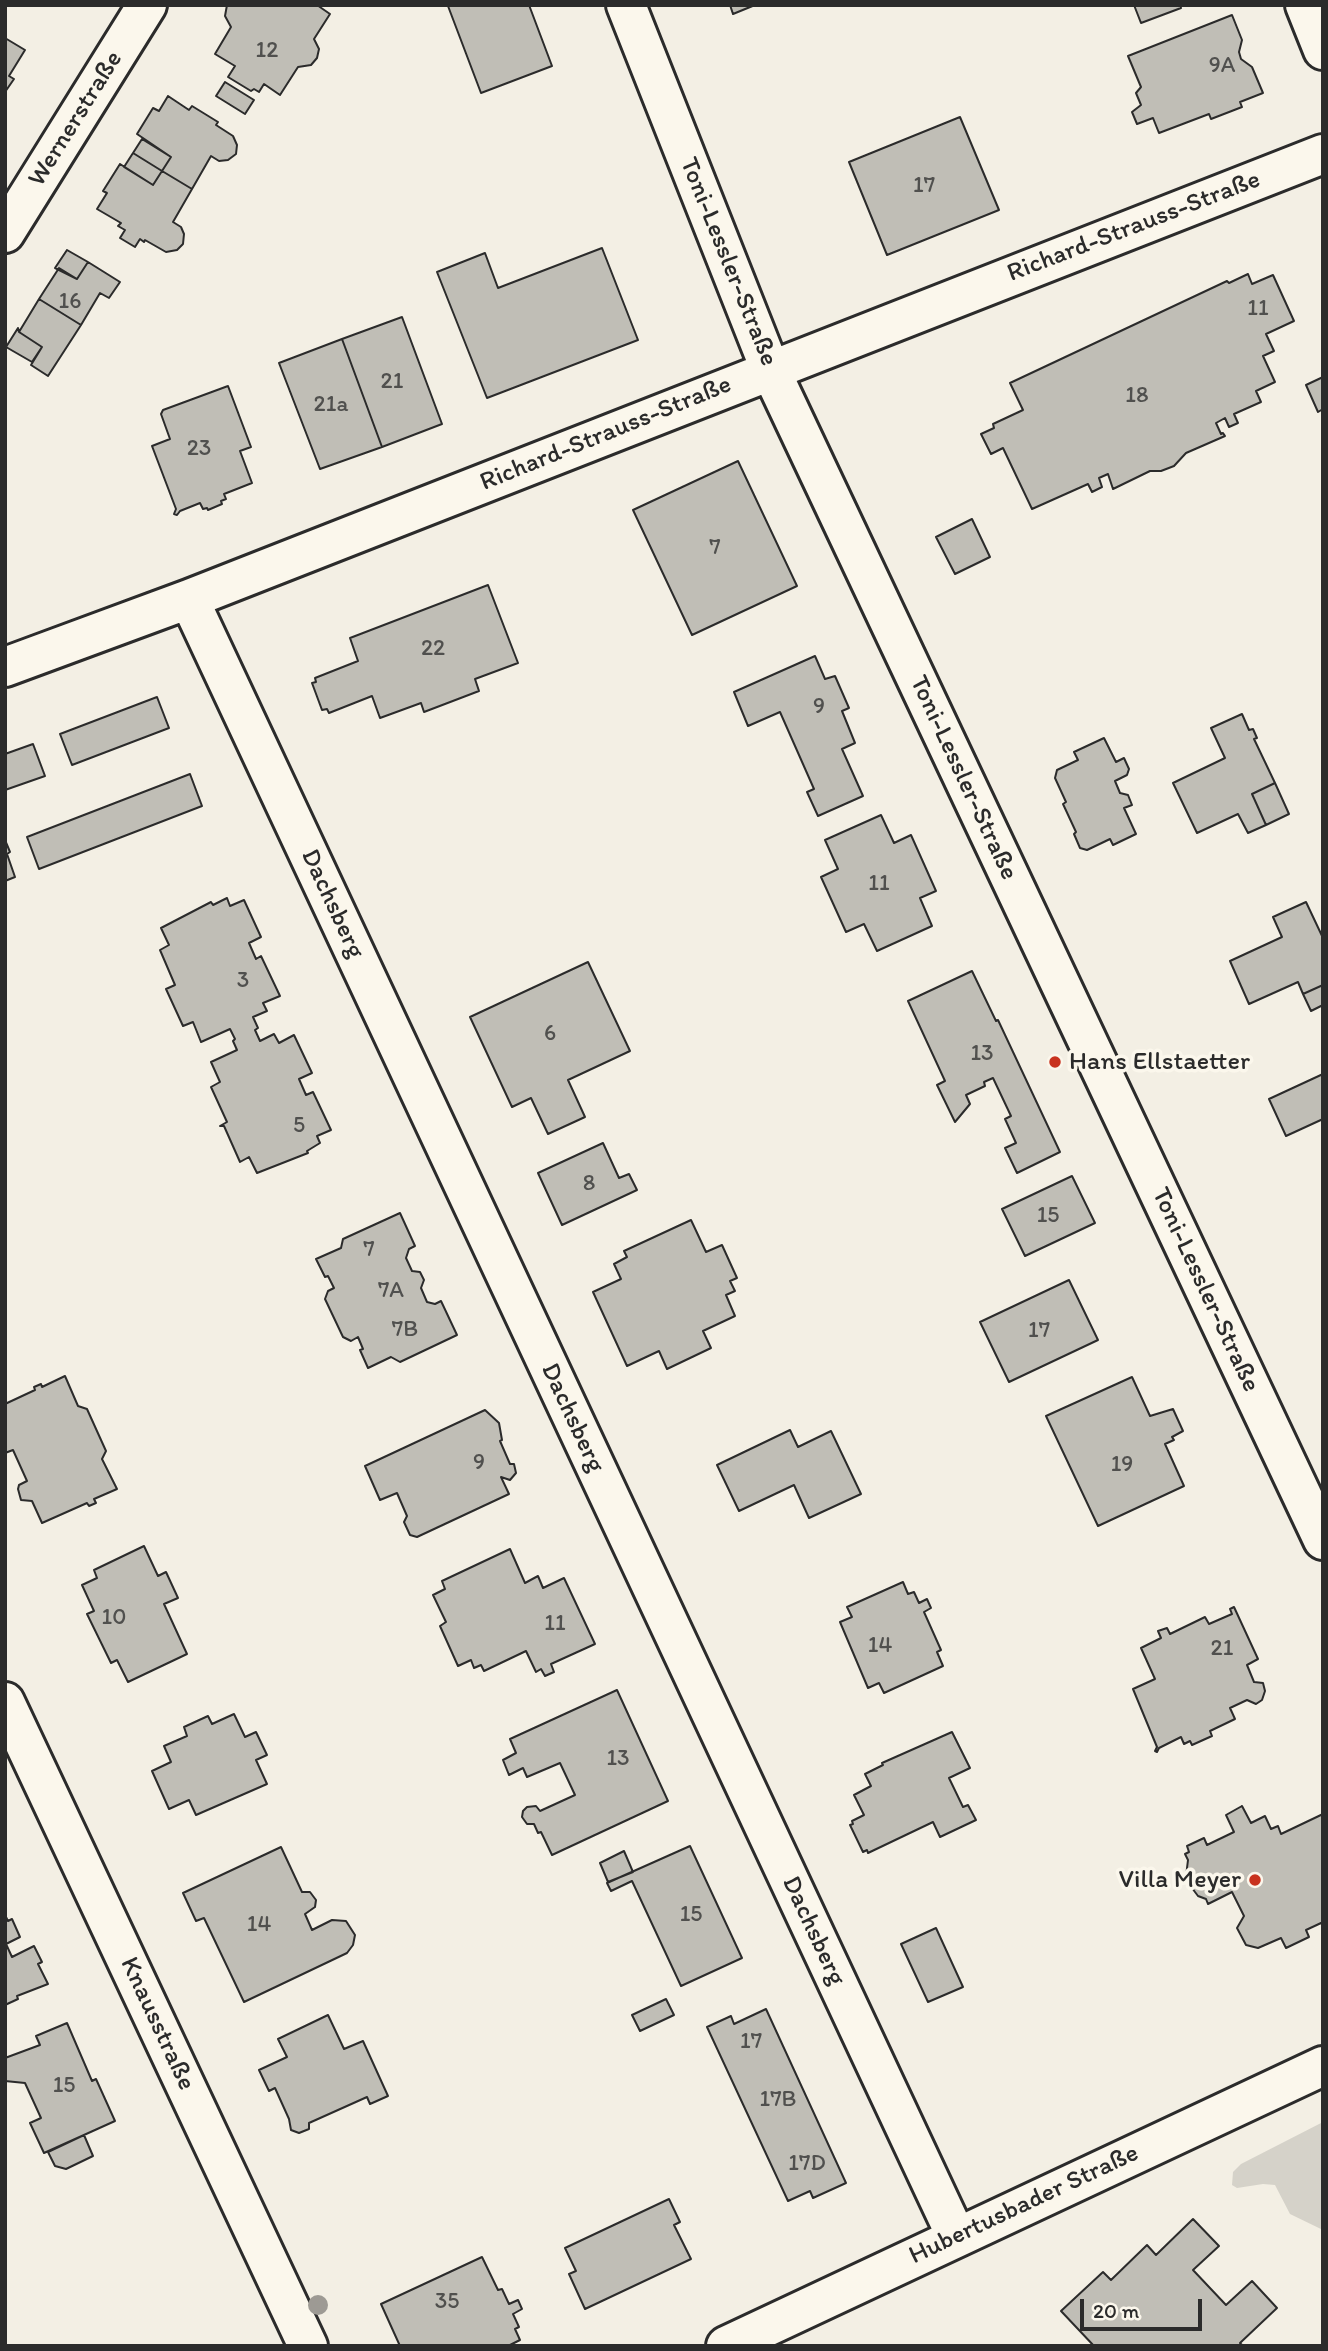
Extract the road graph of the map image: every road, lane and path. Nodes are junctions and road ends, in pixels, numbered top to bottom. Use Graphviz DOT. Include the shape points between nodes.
graph roads {
  1 [pos="146,5"];
  2 [pos="626,5"];
  3 [pos="1305,5"];
  4 [pos="1323,50"];
  5 [pos="1323,153"];
  6 [pos="5,233"];
  7 [pos="770,369"];
  8 [pos="189,599"];
  9 [pos="5,667"];
  10 [pos="1323,1540"];
  11 [pos="5,1702"];
  12 [pos="1323,2066"];
  13 [pos="956,2236"];
  14 [pos="308,2346"];
  15 [pos="726,2346"];
  1 -- 6 [label="street, Wernerstraße"];
  2 -- 7 [label="street, Toni-Lessler-Straße"];
  3 -- 4 [label="street"];
  5 -- 7 [label="street, Richard-Strauss-Straße"];
  7 -- 8 [label="street, Richard-Strauss-Straße"];
  7 -- 10 [label="street, Toni-Lessler-Straße"];
  8 -- 9 [label="street, Richard-Strauss-Straße"];
  8 -- 13 [label="street, Dachsberg"];
  11 -- 14 [label="street, Knausstraße"];
  12 -- 13 [label="street, Hubertusbader Straße"];
  13 -- 15 [label="street, Hubertusbader Straße"];
}
